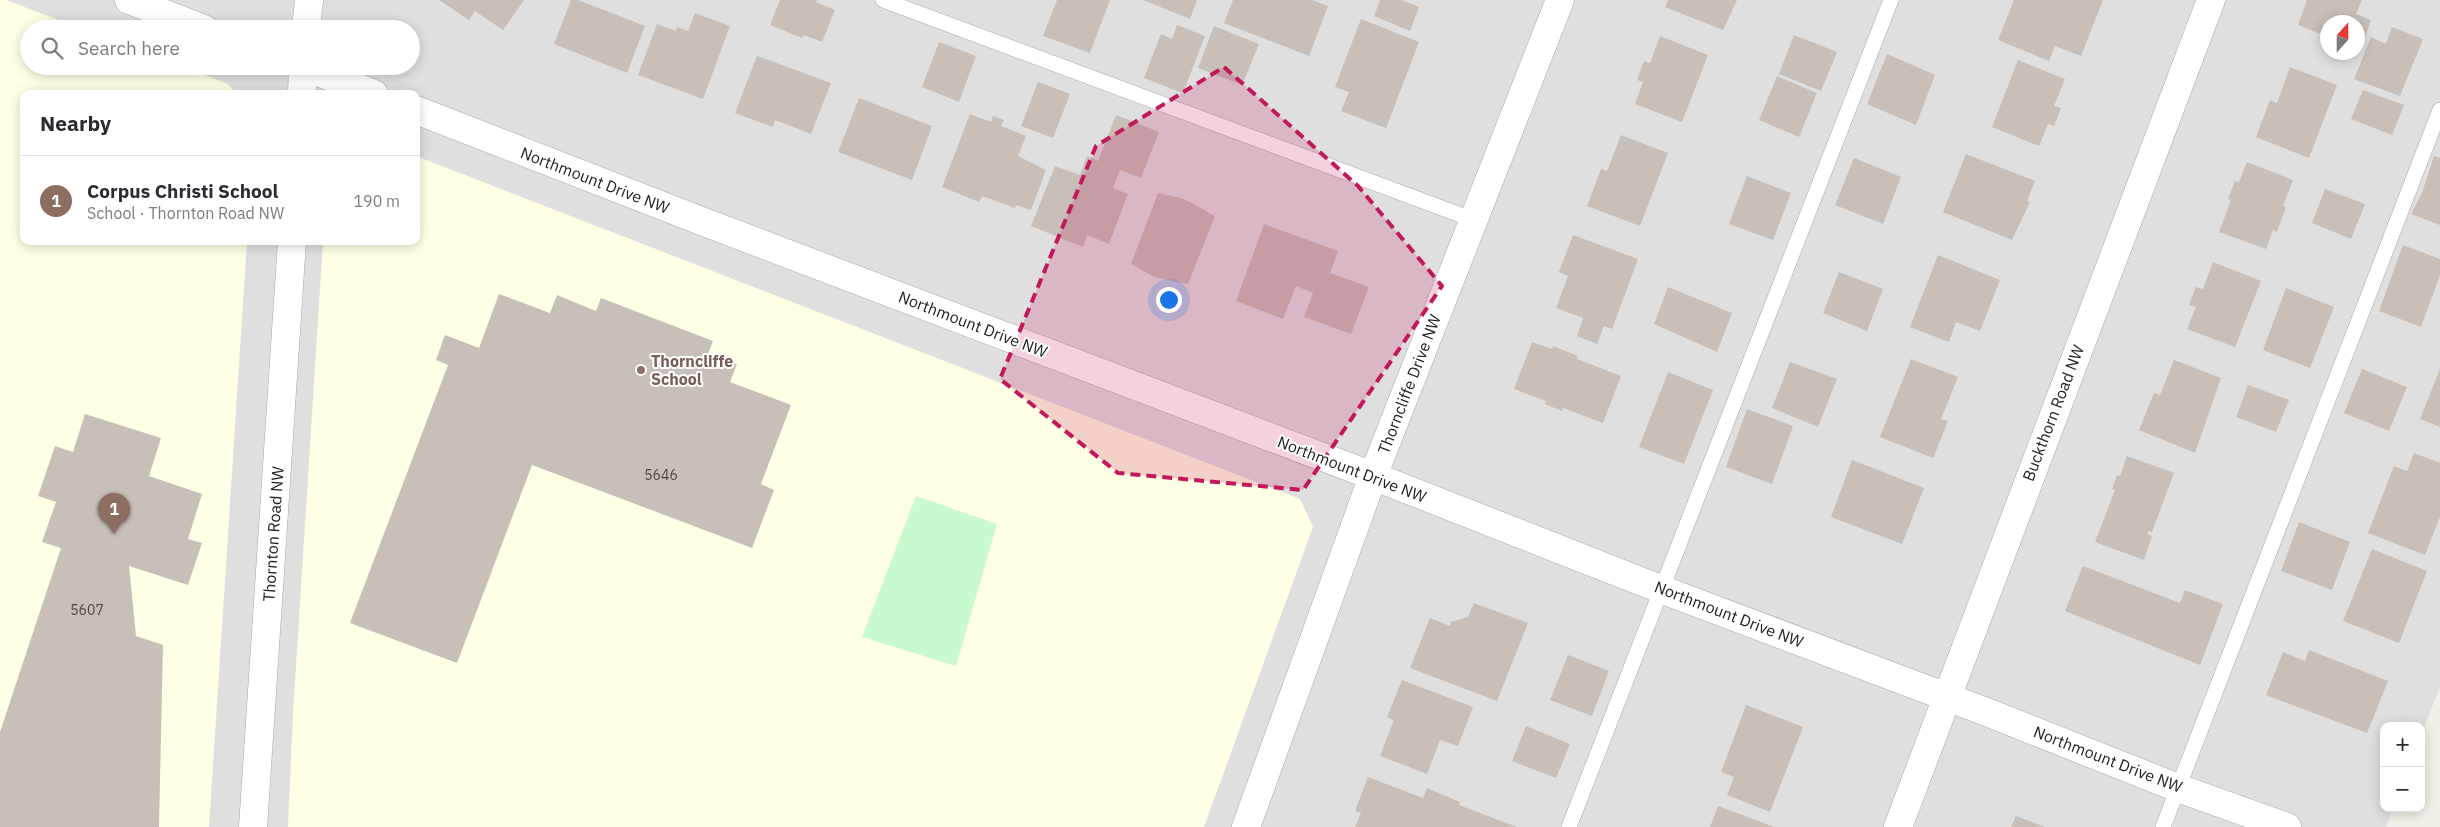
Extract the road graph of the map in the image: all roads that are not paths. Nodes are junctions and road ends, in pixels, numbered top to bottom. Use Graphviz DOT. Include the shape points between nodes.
graph roads {
  1 [pos="129,0"];
  2 [pos="309,0"];
  3 [pos="884,0"];
  4 [pos="1560,0"];
  5 [pos="1891,0"];
  6 [pos="2211,0"];
  7 [pos="181,20"];
  8 [pos="307,20"];
  9 [pos="303,75"];
  10 [pos="326,75"];
  11 [pos="302,90"];
  12 [pos="364,90"];
  13 [pos="2440,110"];
  14 [pos="420,112"];
  15 [pos="1474,220"];
  16 [pos="292,245"];
  17 [pos="1373,476"];
  18 [pos="1663,590"];
  19 [pos="1946,696"];
  20 [pos="2178,788"];
  21 [pos="253,827"];
  22 [pos="1246,827"];
  23 [pos="1569,827"];
  24 [pos="1898,827"];
  25 [pos="2163,827"];
  26 [pos="2287,827"];
  1 -- 7 [label="street"];
  2 -- 8 [label="street"];
  3 -- 15 [label="lane"];
  4 -- 15 [label="street, Thorncliffe Drive NW"];
  5 -- 18 [label="lane"];
  6 -- 19 [label="street, Buckthorn Road NW"];
  9 -- 11 [label="street"];
  10 -- 12 [label="street"];
  13 -- 20 [label="lane"];
  14 -- 17 [label="street, Northmount Drive NW"];
  15 -- 17 [label="street, Thorncliffe Drive NW"];
  16 -- 21 [label="street, Thornton Road NW"];
  17 -- 18 [label="street, Northmount Drive NW"];
  17 -- 22 [label="street, Thorncliffe Drive NW"];
  18 -- 19 [label="street, Northmount Drive NW"];
  18 -- 23 [label="lane"];
  19 -- 20 [label="street, Northmount Drive NW"];
  19 -- 24 [label="street, Buckthorn Road NW"];
  20 -- 25 [label="lane"];
  20 -- 26 [label="street, Northmount Drive NW"];
}
